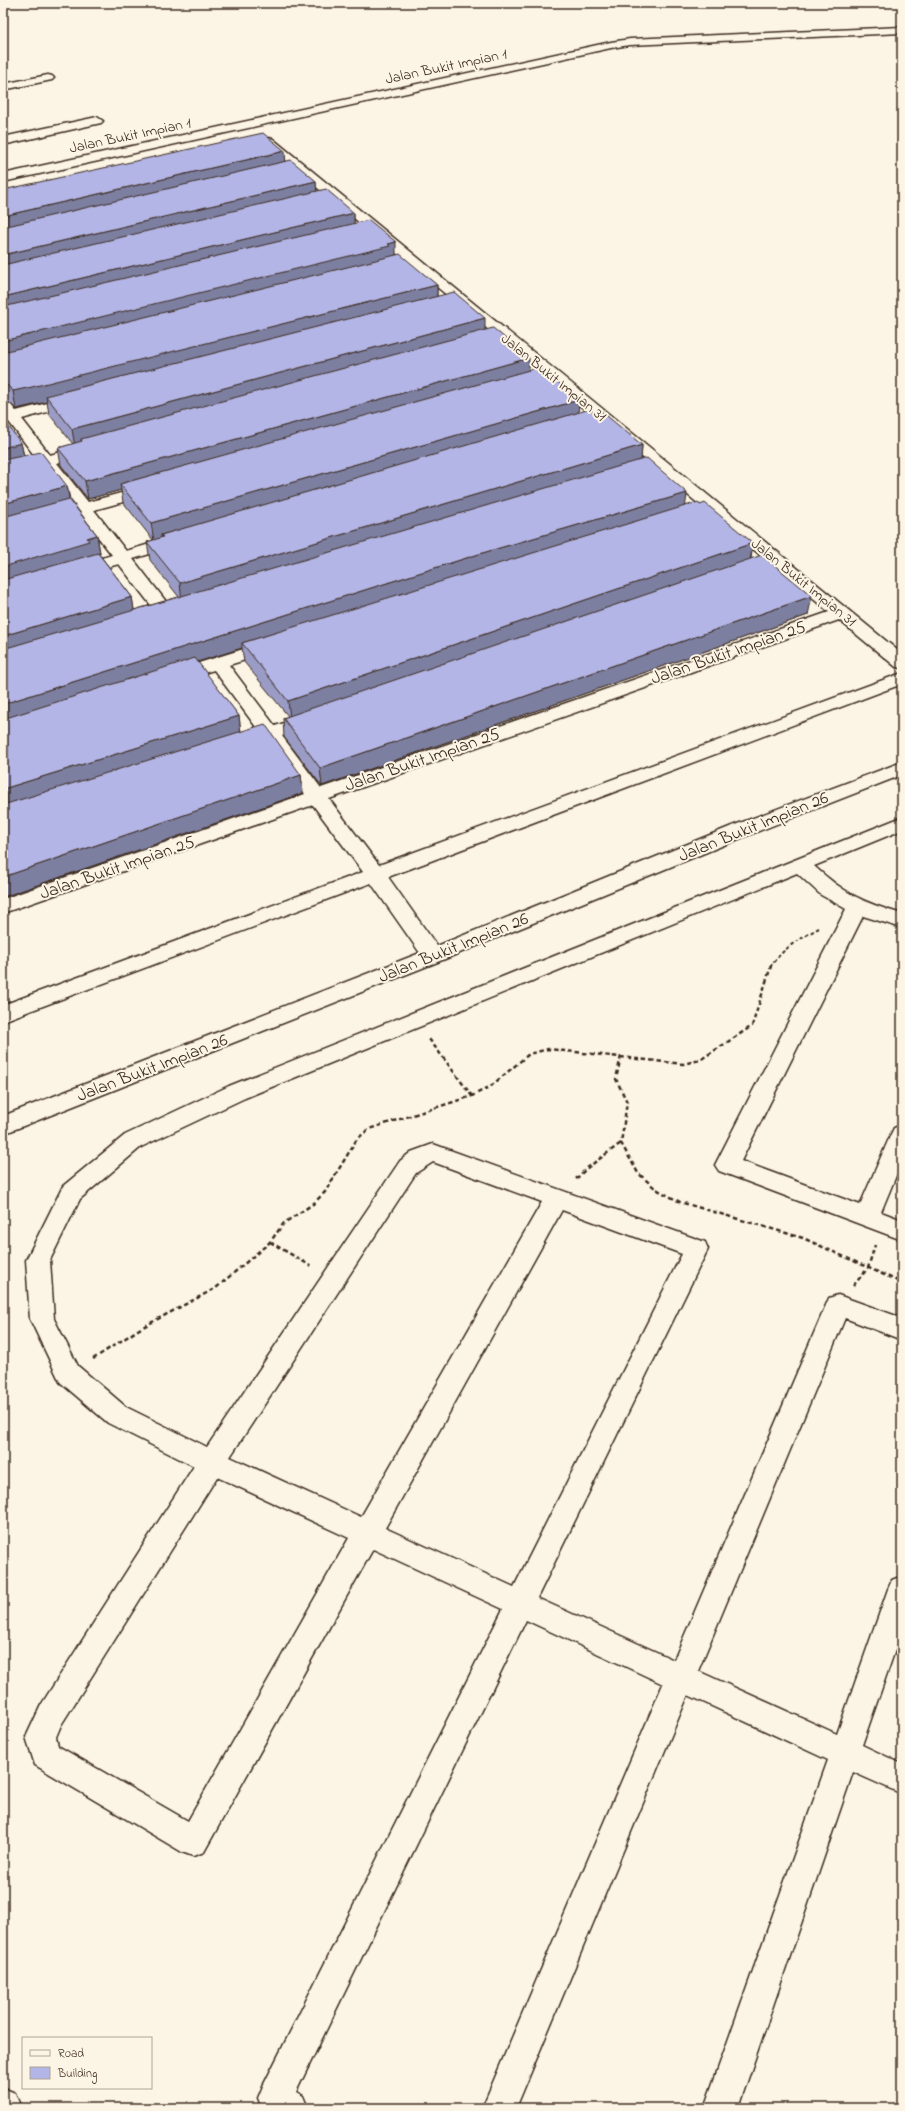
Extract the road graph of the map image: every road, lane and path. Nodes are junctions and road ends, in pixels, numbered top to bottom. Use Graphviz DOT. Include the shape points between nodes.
graph roads {
  1 [pos="902,20"];
  2 [pos="902,30"];
  3 [pos="588,39"];
  4 [pos="48,78"];
  5 [pos="3,87"];
  6 [pos="267,109"];
  7 [pos="97,121"];
  8 [pos="206,122"];
  9 [pos="245,126"];
  10 [pos="3,141"];
  11 [pos="246,147"];
  12 [pos="274,147"];
  13 [pos="301,169"];
  14 [pos="286,173"];
  15 [pos="3,178"];
  16 [pos="337,198"];
  17 [pos="321,202"];
  18 [pos="376,230"];
  19 [pos="360,234"];
  20 [pos="414,262"];
  21 [pos="399,266"];
  22 [pos="461,301"];
  23 [pos="446,305"];
  24 [pos="504,336"];
  25 [pos="489,340"];
  26 [pos="552,375"];
  27 [pos="536,379"];
  28 [pos="90,396"];
  29 [pos="6,413"];
  30 [pos="603,417"];
  31 [pos="588,421"];
  32 [pos="100,446"];
  33 [pos="47,461"];
  34 [pos="3,473"];
  35 [pos="161,487"];
  36 [pos="84,509"];
  37 [pos="3,530"];
  38 [pos="191,537"];
  39 [pos="122,558"];
  40 [pos="778,561"];
  41 [pos="757,568"];
  42 [pos="62,575"];
  43 [pos="166,613"];
  44 [pos="842,613"];
  45 [pos="287,641"];
  46 [pos="218,663"];
  47 [pos="902,663"];
  48 [pos="902,678"];
  49 [pos="159,682"];
  50 [pos="323,716"];
  51 [pos="271,734"];
  52 [pos="226,748"];
  53 [pos="902,768"];
  54 [pos="317,796"];
  55 [pos="902,823"];
  56 [pos="800,865"];
  57 [pos="375,874"];
  58 [pos="3,906"];
  59 [pos="857,907"];
  60 [pos="902,922"];
  61 [pos="433,956"];
  62 [pos="3,1013"];
  63 [pos="415,1020"];
  64 [pos="621,1056"];
  65 [pos="472,1096"];
  66 [pos="3,1125"];
  67 [pos="902,1134"];
  68 [pos="621,1143"];
  69 [pos="556,1199"];
  70 [pos="883,1223"];
  71 [pos="270,1242"];
  72 [pos="868,1268"];
  73 [pos="335,1276"];
  74 [pos="902,1283"];
  75 [pos="838,1305"];
  76 [pos="902,1329"];
  77 [pos="69,1374"];
  78 [pos="212,1462"];
  79 [pos="368,1534"];
  80 [pos="902,1589"];
  81 [pos="520,1604"];
  82 [pos="680,1677"];
  83 [pos="845,1753"];
  84 [pos="902,1779"];
  85 [pos="283,2103"];
  86 [pos="499,2108"];
  87 [pos="721,2108"];
  1 -- 3 [label="street" via="651,32"];
  2 -- 9 [label="street, Jalan Bukit Impian 1" via="611,44 576,54"];
  4 -- 5 [label="street"];
  6 -- 9 [label="street"];
  7 -- 10 [label="street"];
  8 -- 9 [label="street"];
  9 -- 12 [label="street, Jalan Bukit Impian 31"];
  9 -- 15 [label="street, Jalan Bukit Impian 1"];
  11 -- 12 [label="street"];
  12 -- 13 [label="street, Jalan Bukit Impian 31"];
  13 -- 14 [label="street"];
  13 -- 16 [label="street, Jalan Bukit Impian 31"];
  16 -- 17 [label="street"];
  16 -- 18 [label="street, Jalan Bukit Impian 31"];
  18 -- 19 [label="street"];
  18 -- 20 [label="street, Jalan Bukit Impian 31"];
  20 -- 21 [label="street"];
  20 -- 22 [label="street, Jalan Bukit Impian 31"];
  22 -- 23 [label="street"];
  22 -- 24 [label="street, Jalan Bukit Impian 31"];
  24 -- 25 [label="street"];
  24 -- 26 [label="street, Jalan Bukit Impian 31"];
  26 -- 27 [label="street"];
  26 -- 30 [label="street, Jalan Bukit Impian 31"];
  28 -- 29 [label="street"];
  29 -- 33 [label="street"];
  30 -- 31 [label="street"];
  30 -- 40 [label="street, Jalan Bukit Impian 31" via="653,466 706,510"];
  32 -- 33 [label="street"];
  33 -- 34 [label="street"];
  33 -- 36 [label="street"];
  35 -- 36 [label="street"];
  36 -- 37 [label="street"];
  36 -- 39 [label="street"];
  38 -- 39 [label="street"];
  39 -- 42 [label="street"];
  39 -- 43 [label="street"];
  40 -- 41 [label="street"];
  40 -- 44 [label="street, Jalan Bukit Impian 31"];
  44 -- 47 [label="street, Jalan Bukit Impian 31"];
  44 -- 54 [label="street, Jalan Bukit Impian 25"];
  45 -- 46 [label="street"];
  46 -- 49 [label="street"];
  46 -- 51 [label="street"];
  48 -- 57 [label="street"];
  50 -- 51 [label="street"];
  51 -- 52 [label="street"];
  51 -- 54 [label="street"];
  53 -- 61 [label="street, Jalan Bukit Impian 26" via="739,831"];
  54 -- 57 [label="street"];
  54 -- 58 [label="street, Jalan Bukit Impian 25"];
  55 -- 56 [label="street"];
  56 -- 59 [label="street" via="828,890"];
  56 -- 63 [label="street"];
  57 -- 61 [label="street"];
  57 -- 62 [label="street"];
  59 -- 60 [label="street"];
  59 -- 64 [label="path" via="793,942 779,954 770,967 752,1026 700,1060 683,1064"];
  59 -- 70 [label="street" via="727,1165"];
  61 -- 66 [label="street, Jalan Bukit Impian 26"];
  63 -- 65 [label="path"];
  63 -- 77 [label="street" via="237,1092 133,1141 71,1193 38,1260 42,1319"];
  64 -- 65 [label="path" via="548,1049 529,1054 491,1086"];
  64 -- 68 [label="path" via="616,1079 627,1102"];
  65 -- 71 [label="path" via="369,1129 354,1144 324,1192 313,1204 284,1223"];
  67 -- 70 [label="street"];
  68 -- 69 [label="path" via="587,1168"];
  68 -- 72 [label="path" via="638,1173 656,1188 680,1202 803,1238"];
  69 -- 73 [label="street" via="433,1153 419,1158 408,1167"];
  69 -- 79 [label="street"];
  69 -- 81 [label="street" via="696,1249"];
  70 -- 72 [label="path"];
  71 -- 73 [label="path" via="299,1260"];
  71 -- 77 [label="path" via="216,1288 141,1328"];
  72 -- 74 [label="path"];
  72 -- 75 [label="path"];
  73 -- 78 [label="street"];
  75 -- 76 [label="street"];
  75 -- 82 [label="street"];
  77 -- 78 [label="street" via="117,1415"];
  78 -- 79 [label="street"];
  78 -- 79 [label="street" via="51,1715 41,1737 45,1755 193,1841"];
  79 -- 81 [label="street"];
  80 -- 83 [label="street"];
  81 -- 82 [label="street"];
  81 -- 85 [label="street"];
  82 -- 83 [label="street"];
  82 -- 86 [label="street"];
  83 -- 84 [label="street"];
  83 -- 87 [label="street"];
}
